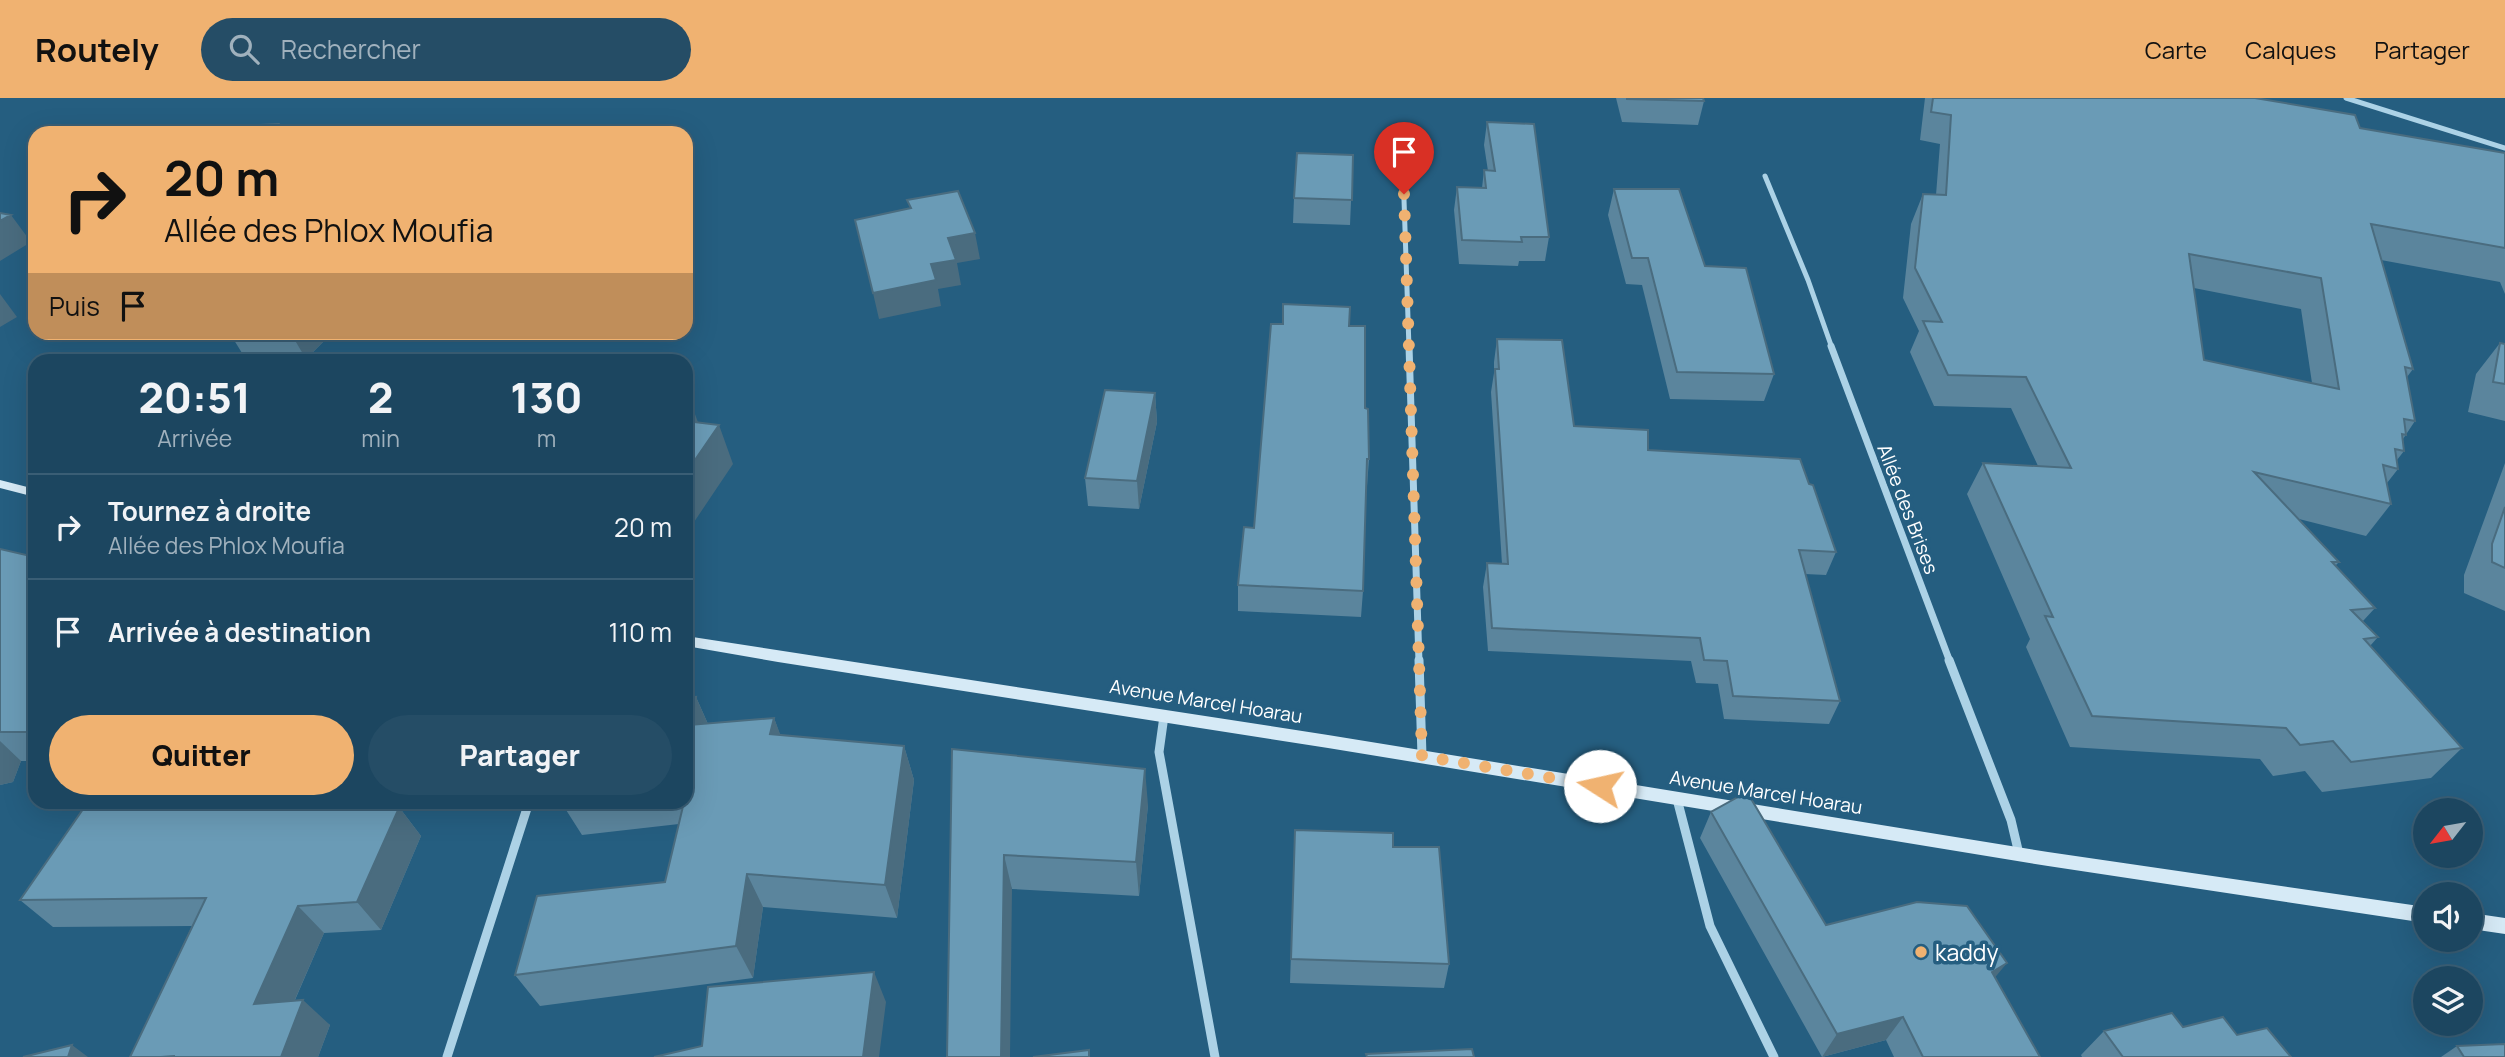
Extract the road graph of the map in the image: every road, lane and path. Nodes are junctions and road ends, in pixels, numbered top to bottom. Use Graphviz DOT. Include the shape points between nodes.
graph roads {
  1 [pos="2346,98"];
  2 [pos="1402,140"];
  3 [pos="2505,148"];
  4 [pos="1765,176"];
  5 [pos="0,484"];
  6 [pos="28,491"];
  7 [pos="693,642"];
  8 [pos="1164,715"];
  9 [pos="1422,756"];
  10 [pos="1677,799"];
  11 [pos="527,809"];
  12 [pos="2020,854"];
  13 [pos="2413,913"];
  14 [pos="2483,923"];
  15 [pos="2505,926"];
  16 [pos="447,1057"];
  17 [pos="1214,1057"];
  18 [pos="1774,1057"];
  1 -- 3 [label="street"];
  2 -- 9 [label="street"];
  4 -- 12 [label="street, Allée des Brises" via="1808,280"];
  5 -- 6 [label="main road"];
  7 -- 8 [label="main road, Avenue Marcel Hoarau"];
  8 -- 9 [label="main road, Avenue Marcel Hoarau"];
  8 -- 17 [label="street" via="1159,752"];
  9 -- 10 [label="main road, Avenue Marcel Hoarau"];
  10 -- 12 [label="main road, Avenue Marcel Hoarau"];
  10 -- 18 [label="street" via="1710,926"];
  11 -- 16 [label="street"];
  12 -- 13 [label="main road, Avenue Marcel Hoarau"];
  14 -- 15 [label="main road"];
}
